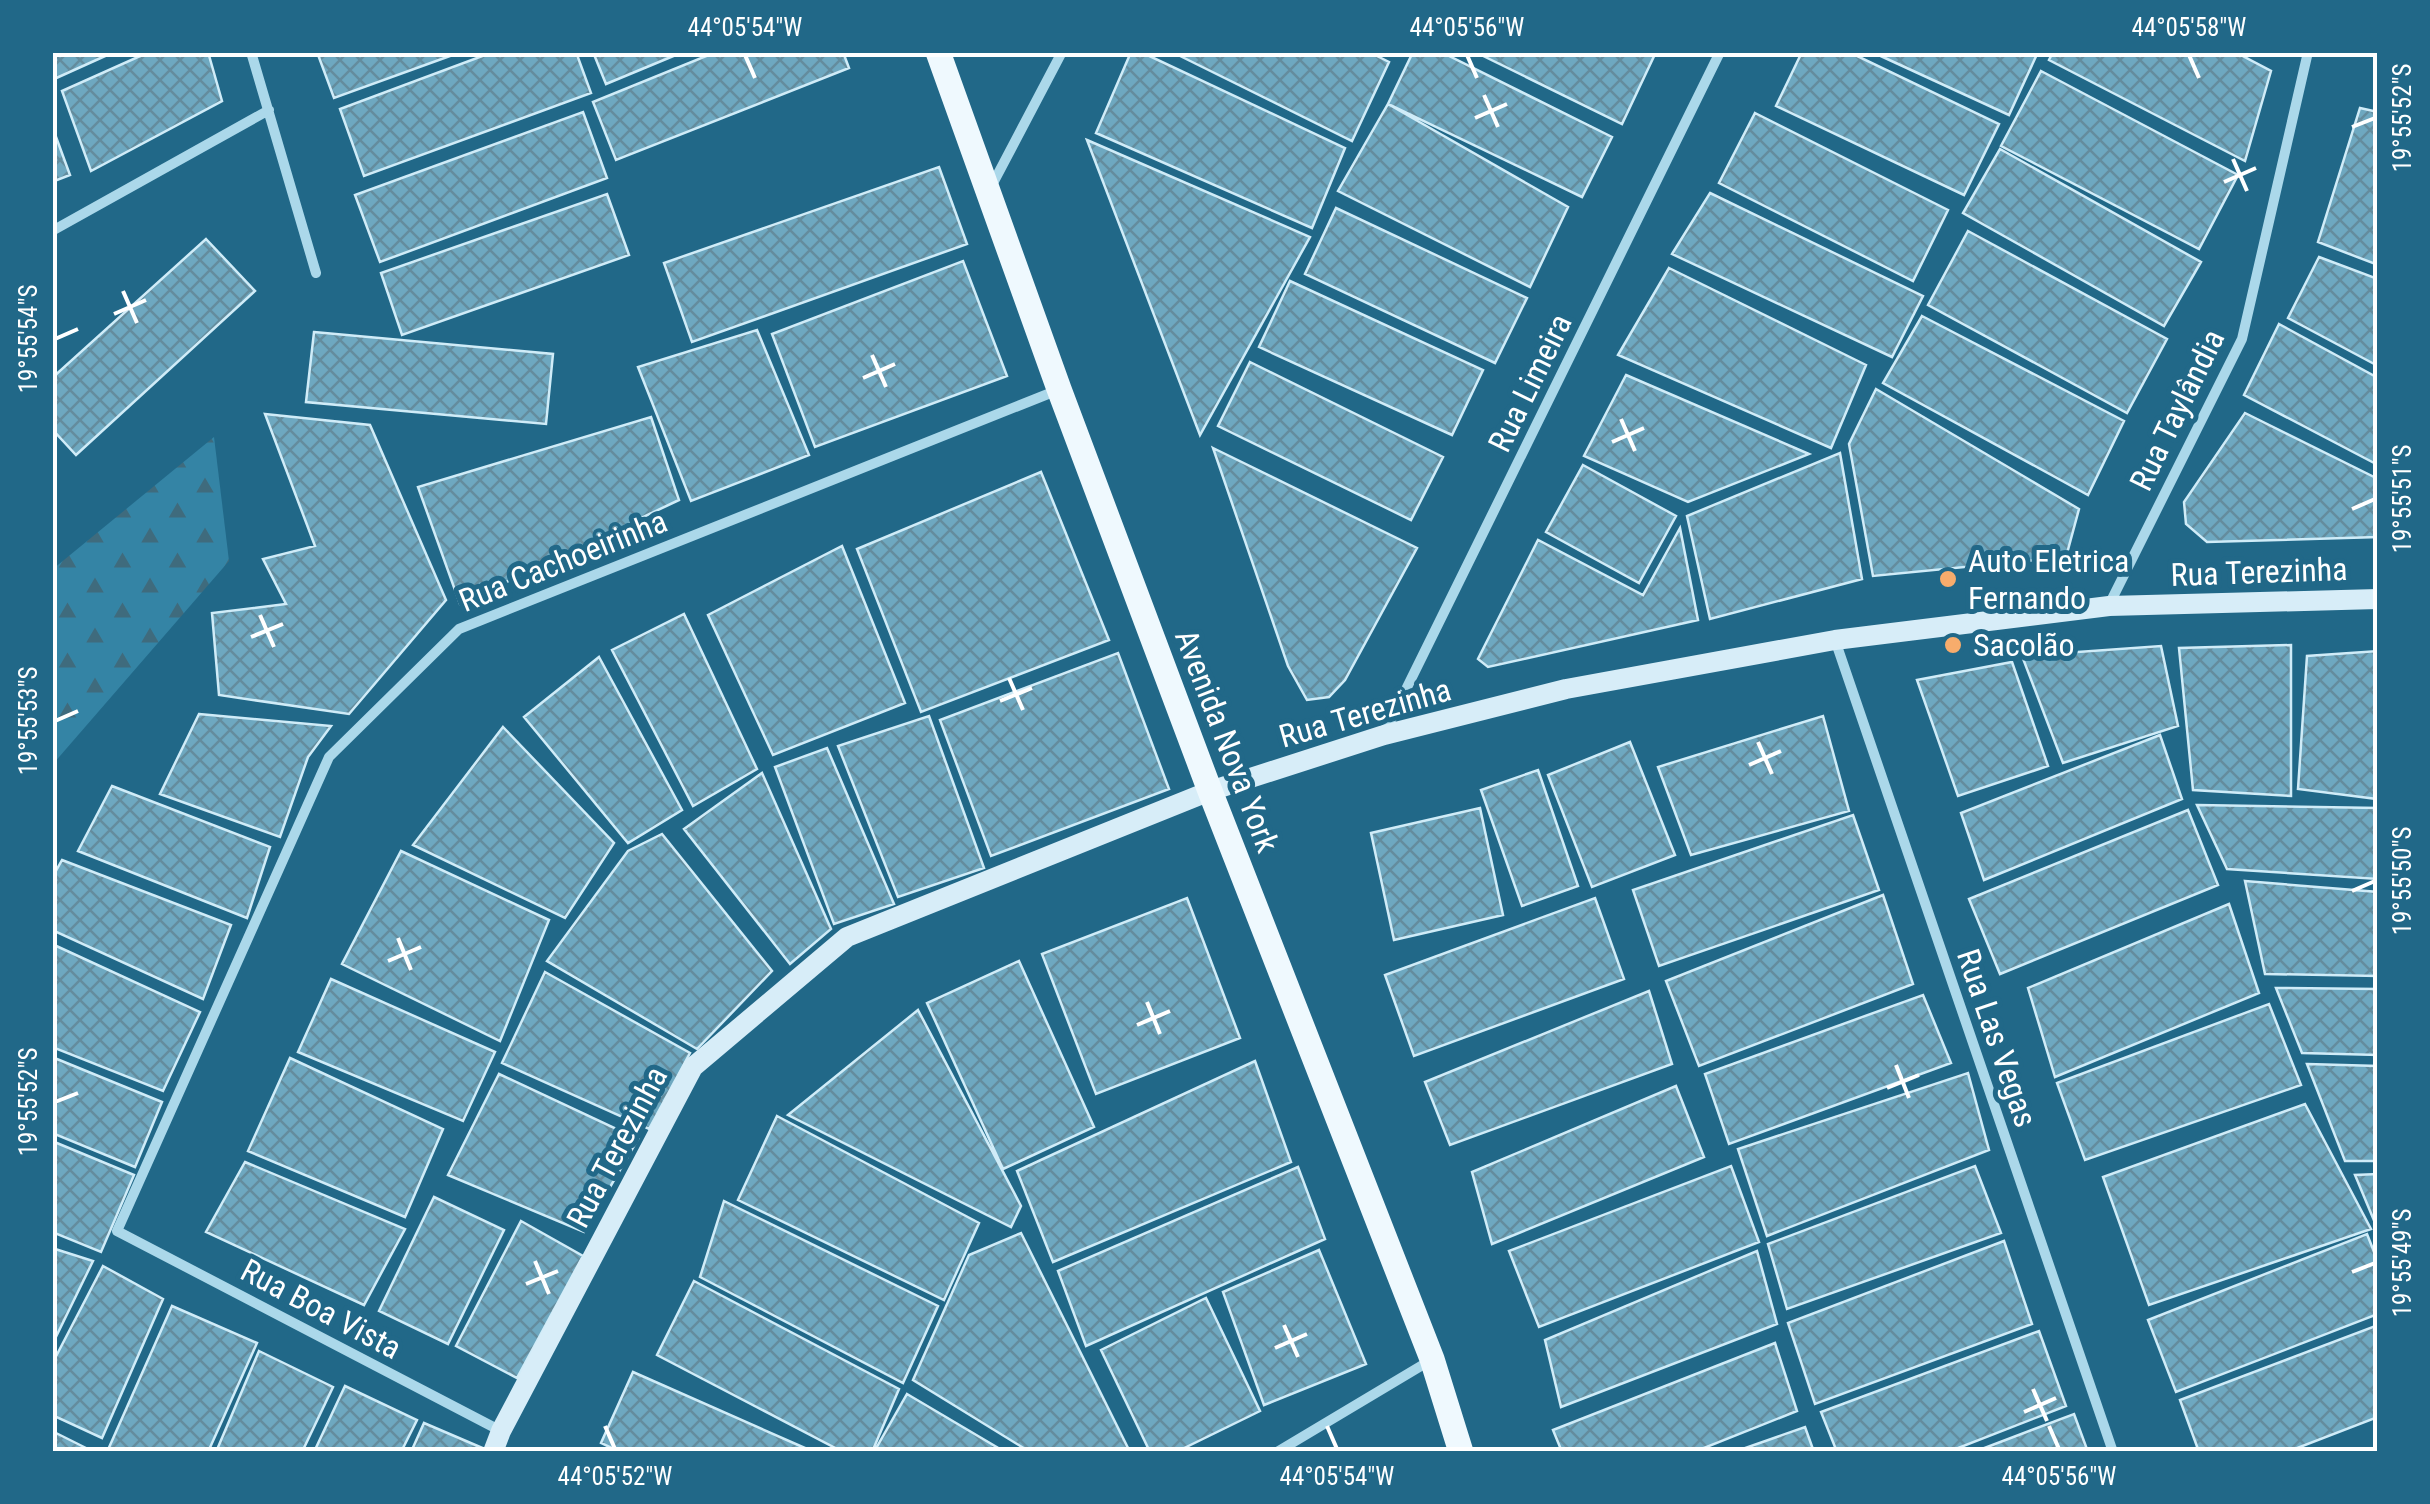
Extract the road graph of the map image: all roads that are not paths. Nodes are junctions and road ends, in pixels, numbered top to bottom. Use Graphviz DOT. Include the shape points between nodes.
graph roads {
  1 [pos="252,52"];
  2 [pos="938,52"];
  3 [pos="1062,52"];
  4 [pos="1720,52"];
  5 [pos="2308,52"];
  6 [pos="269,110"];
  7 [pos="988,192"];
  8 [pos="52,232"];
  9 [pos="316,273"];
  10 [pos="1059,389"];
  11 [pos="2378,599"];
  12 [pos="2109,606"];
  13 [pos="1835,640"];
  14 [pos="1384,735"];
  15 [pos="1210,791"];
  16 [pos="117,1232"];
  17 [pos="1432,1359"];
  18 [pos="501,1431"];
  19 [pos="493,1452"];
  20 [pos="1277,1452"];
  21 [pos="1461,1452"];
  22 [pos="2113,1452"];
  1 -- 6 [label="street"];
  2 -- 7 [label="main road, Avenida Nova York"];
  3 -- 7 [label="street"];
  4 -- 14 [label="street, Rua Limeira"];
  5 -- 12 [label="street, Rua Taylândia" via="2242,339"];
  6 -- 8 [label="street"];
  6 -- 9 [label="street"];
  7 -- 10 [label="main road, Avenida Nova York"];
  10 -- 15 [label="main road, Avenida Nova York"];
  10 -- 16 [label="street, Rua Cachoeirinha" via="459,629 329,757"];
  11 -- 12 [label="street, Rua Terezinha"];
  12 -- 13 [label="street, Rua Terezinha"];
  13 -- 14 [label="street, Rua Terezinha" via="1566,689"];
  13 -- 22 [label="street, Rua Las Vegas"];
  14 -- 15 [label="street, Rua Terezinha"];
  15 -- 17 [label="main road, Avenida Nova York"];
  15 -- 18 [label="street, Rua Terezinha" via="847,937 693,1067"];
  16 -- 18 [label="street, Rua Boa Vista"];
  17 -- 20 [label="street"];
  17 -- 21 [label="main road, Avenida Nova York"];
  18 -- 19 [label="street, Rua Terezinha"];
}
